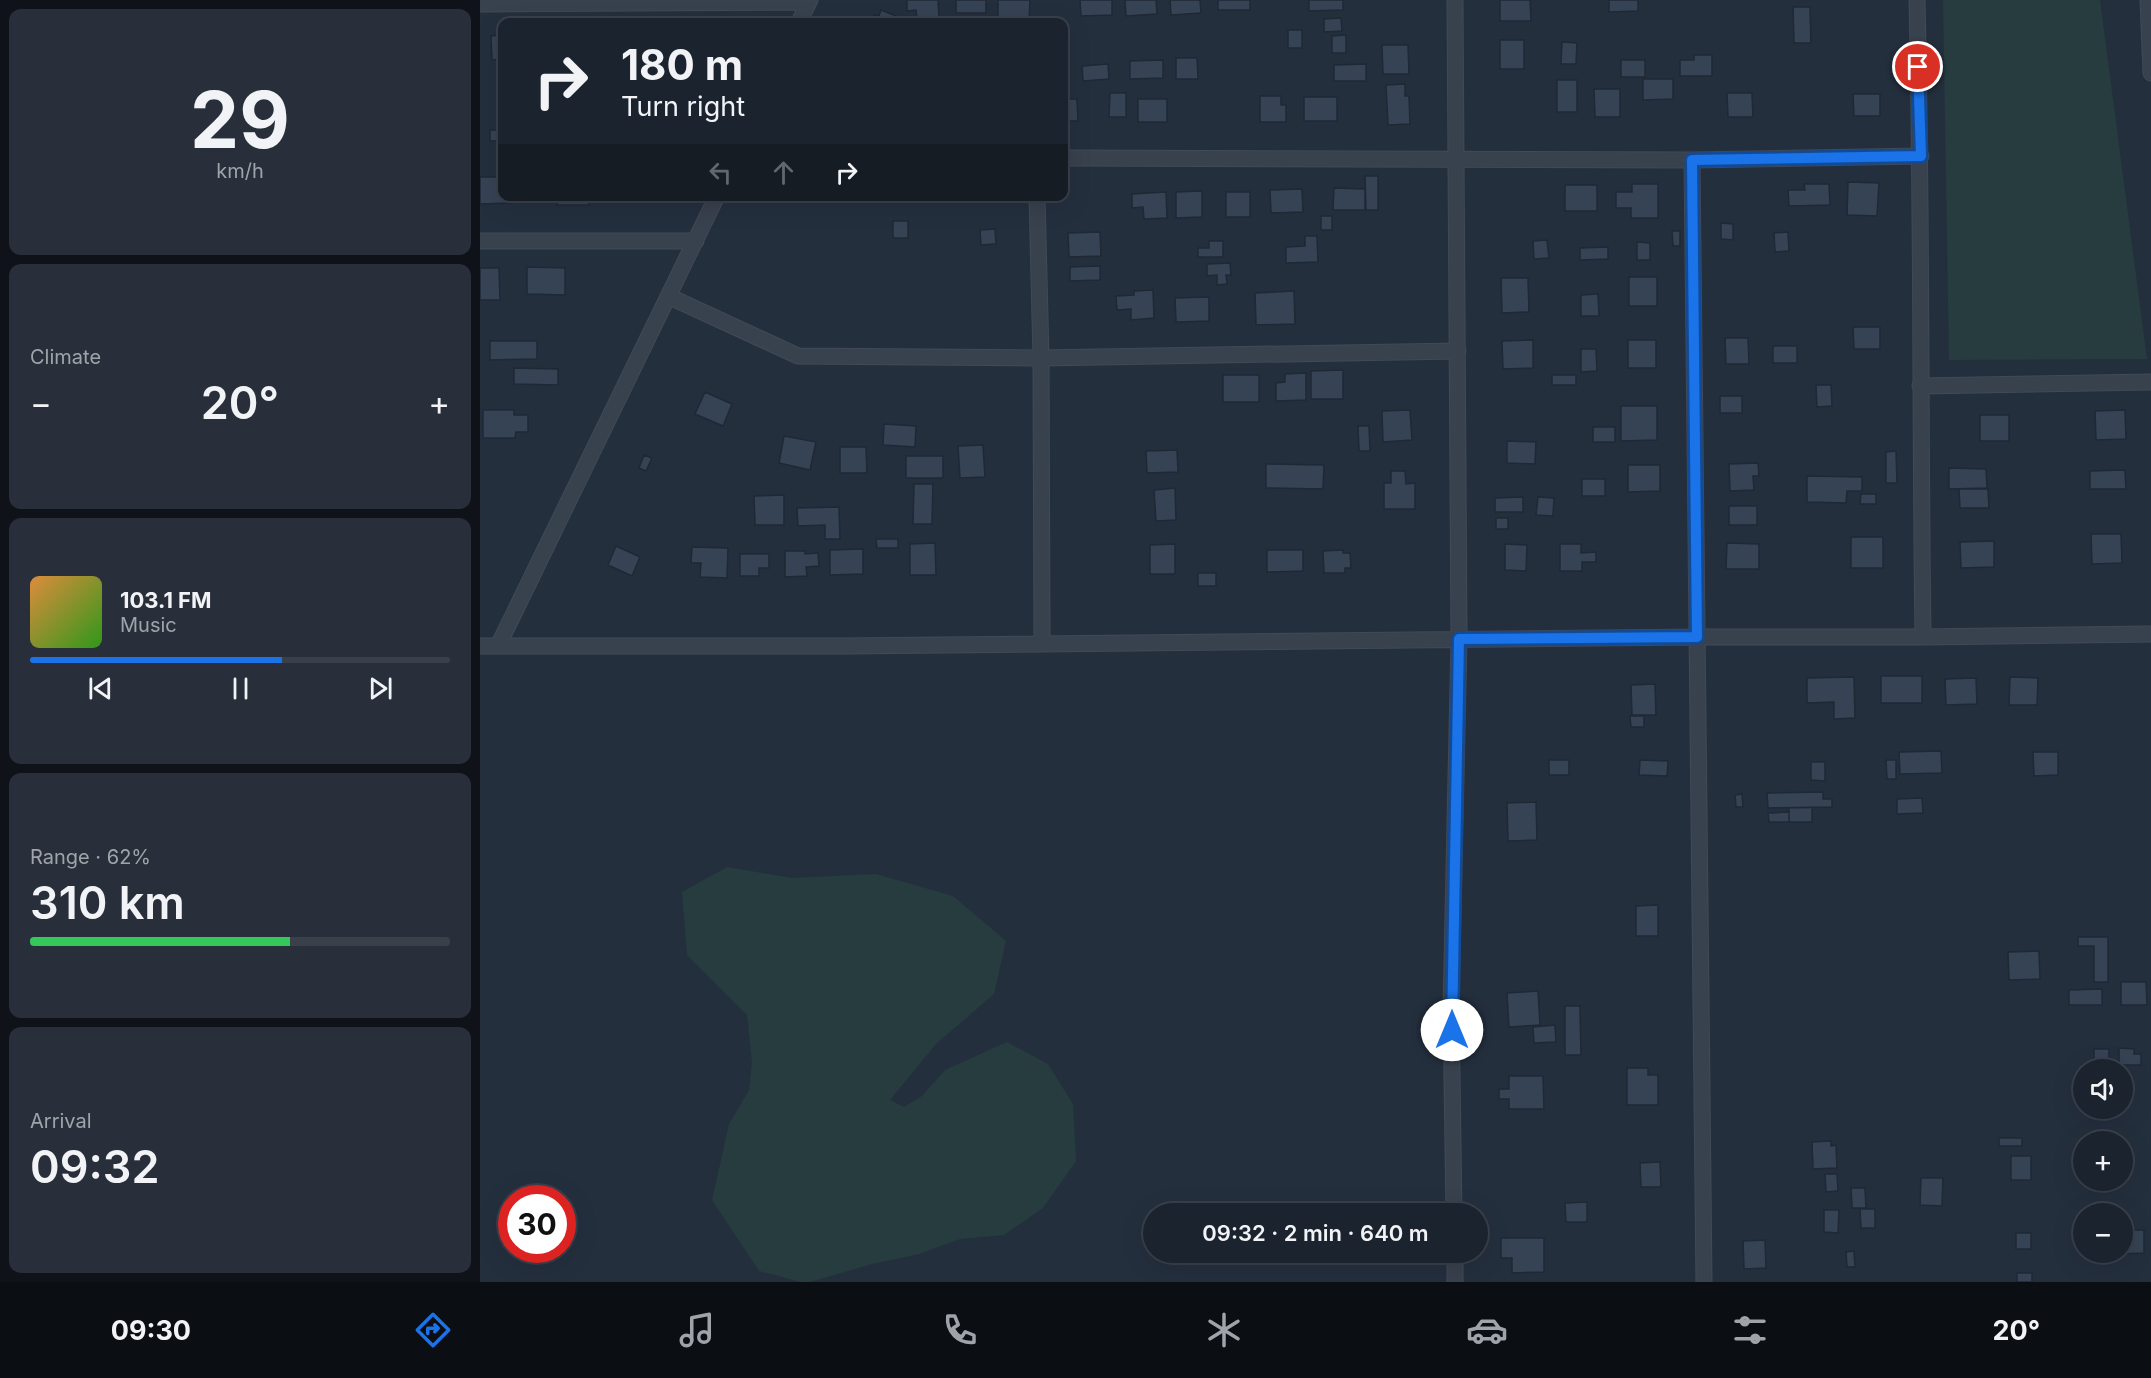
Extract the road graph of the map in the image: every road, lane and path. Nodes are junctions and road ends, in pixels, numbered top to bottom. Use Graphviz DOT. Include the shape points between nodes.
graph roads {
  1 [pos="1455,0"];
  2 [pos="1917,0"];
  3 [pos="2148,0"];
  4 [pos="809,1"];
  5 [pos="480,4"];
  6 [pos="801,18"];
  7 [pos="2151,73"];
  8 [pos="1921,156"];
  9 [pos="1068,158"];
  10 [pos="1456,158"];
  11 [pos="1692,160"];
  12 [pos="715,201"];
  13 [pos="1037,201"];
  14 [pos="480,241"];
  15 [pos="696,241"];
  16 [pos="670,297"];
  17 [pos="1458,351"];
  18 [pos="1041,358"];
  19 [pos="2151,382"];
  20 [pos="1920,386"];
  21 [pos="2151,634"];
  22 [pos="1697,637"];
  23 [pos="1923,637"];
  24 [pos="1459,639"];
  25 [pos="1042,643"];
  26 [pos="480,646"];
  27 [pos="498,646"];
  28 [pos="1454,1203"];
  29 [pos="1455,1263"];
  30 [pos="1455,1282"];
  31 [pos="1704,1282"];
  1 -- 10 [label="street"];
  2 -- 8 [label="street"];
  3 -- 7 [label="street"];
  4 -- 5 [label="street"];
  4 -- 6 [label="street"];
  8 -- 11 [label="street"];
  8 -- 20 [label="street"];
  9 -- 10 [label="street"];
  10 -- 11 [label="street"];
  10 -- 17 [label="street"];
  11 -- 22 [label="street"];
  12 -- 15 [label="street"];
  13 -- 18 [label="street"];
  14 -- 15 [label="street"];
  15 -- 16 [label="street"];
  16 -- 18 [label="street" via="798,356"];
  16 -- 27 [label="street"];
  17 -- 18 [label="street"];
  17 -- 24 [label="street"];
  18 -- 25 [label="street"];
  19 -- 20 [label="street"];
  20 -- 23 [label="street"];
  21 -- 23 [label="street"];
  22 -- 23 [label="street"];
  22 -- 24 [label="street"];
  22 -- 31 [label="street"];
  24 -- 25 [label="street"];
  24 -- 28 [label="street" via="1451,1008"];
  25 -- 27 [label="street"];
  26 -- 27 [label="street"];
  29 -- 30 [label="street"];
}
